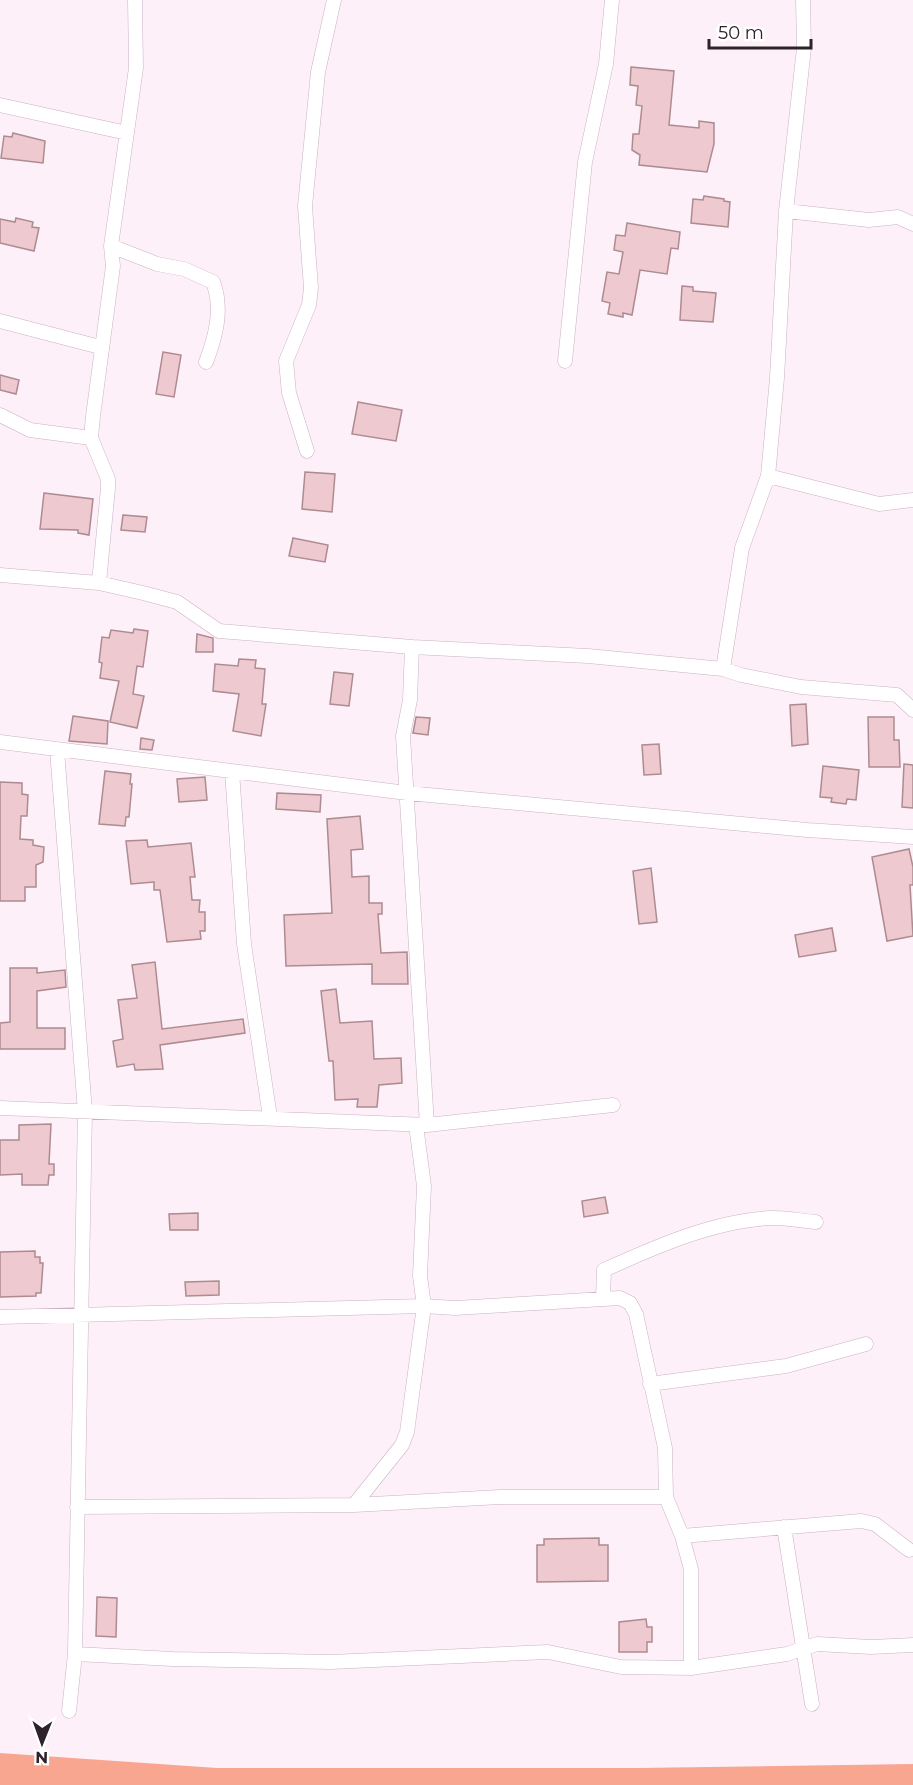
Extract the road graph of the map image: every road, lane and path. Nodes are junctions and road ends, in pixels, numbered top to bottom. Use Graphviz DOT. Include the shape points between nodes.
graph roads {
  1 [pos="135,0"];
  2 [pos="334,0"];
  3 [pos="612,0"];
  4 [pos="803,0"];
  5 [pos="0,105"];
  6 [pos="127,133"];
  7 [pos="786,212"];
  8 [pos="913,224"];
  9 [pos="111,246"];
  10 [pos="0,321"];
  11 [pos="100,347"];
  12 [pos="565,361"];
  13 [pos="207,362"];
  14 [pos="0,415"];
  15 [pos="91,438"];
  16 [pos="307,451"];
  17 [pos="768,476"];
  18 [pos="913,500"];
  19 [pos="0,575"];
  20 [pos="99,583"];
  21 [pos="412,647"];
  22 [pos="723,669"];
  23 [pos="913,710"];
  24 [pos="0,742"];
  25 [pos="57,750"];
  26 [pos="232,771"];
  27 [pos="407,793"];
  28 [pos="913,837"];
  29 [pos="613,1105"];
  30 [pos="0,1108"];
  31 [pos="85,1112"];
  32 [pos="270,1117"];
  33 [pos="421,1125"];
  34 [pos="816,1222"];
  35 [pos="603,1298"];
  36 [pos="424,1306"];
  37 [pos="81,1315"];
  38 [pos="0,1317"];
  39 [pos="866,1344"];
  40 [pos="650,1384"];
  41 [pos="666,1497"];
  42 [pos="354,1504"];
  43 [pos="77,1507"];
  44 [pos="784,1527"];
  45 [pos="682,1536"];
  46 [pos="909,1550"];
  47 [pos="913,1646"];
  48 [pos="803,1650"];
  49 [pos="75,1654"];
  50 [pos="691,1668"];
  51 [pos="812,1704"];
  52 [pos="69,1711"];
  1 -- 6 [label="street" via="136,68"];
  2 -- 16 [label="street" via="318,72 305,206 309,305 286,361 289,393"];
  3 -- 12 [label="street" via="606,64 585,162"];
  4 -- 7 [label="street" via="804,48"];
  5 -- 6 [label="street"];
  6 -- 9 [label="street"];
  7 -- 8 [label="street" via="869,220 898,218"];
  7 -- 17 [label="street"];
  9 -- 11 [label="street" via="113,266"];
  9 -- 13 [label="street" via="213,282 217,292 217,334"];
  10 -- 11 [label="street"];
  11 -- 15 [label="street"];
  14 -- 15 [label="street" via="30,430"];
  15 -- 20 [label="street" via="108,479"];
  17 -- 18 [label="street" via="879,504"];
  17 -- 22 [label="street" via="742,548"];
  19 -- 20 [label="street"];
  20 -- 21 [label="street" via="177,602 219,631"];
  21 -- 22 [label="street" via="588,656"];
  21 -- 27 [label="street" via="410,700 403,736"];
  22 -- 23 [label="street" via="801,687 897,695"];
  24 -- 25 [label="street"];
  25 -- 26 [label="street"];
  25 -- 31 [label="street"];
  26 -- 27 [label="street"];
  26 -- 32 [label="street" via="244,944"];
  27 -- 28 [label="street"];
  27 -- 33 [label="street"];
  29 -- 33 [label="street"];
  30 -- 31 [label="street"];
  31 -- 32 [label="street"];
  31 -- 37 [label="street"];
  32 -- 33 [label="street"];
  33 -- 36 [label="street" via="420,1276"];
  34 -- 35 [label="street" via="751,1220 674,1240 604,1270"];
  35 -- 36 [label="street" via="455,1308"];
  35 -- 40 [label="street" via="620,1298 636,1314"];
  36 -- 37 [label="street"];
  36 -- 42 [label="street" via="407,1432 402,1445"];
  37 -- 38 [label="street"];
  37 -- 43 [label="street"];
  39 -- 40 [label="street" via="786,1366"];
  40 -- 41 [label="street" via="665,1448"];
  41 -- 42 [label="street" via="500,1497"];
  41 -- 45 [label="street"];
  42 -- 43 [label="street"];
  43 -- 49 [label="street"];
  44 -- 45 [label="street"];
  44 -- 46 [label="street" via="868,1522"];
  44 -- 48 [label="street"];
  45 -- 50 [label="street" via="691,1569"];
  47 -- 48 [label="street" via="817,1644"];
  48 -- 50 [label="street"];
  48 -- 51 [label="street"];
  49 -- 50 [label="street" via="332,1662 548,1652 621,1667"];
  49 -- 52 [label="street"];
}
